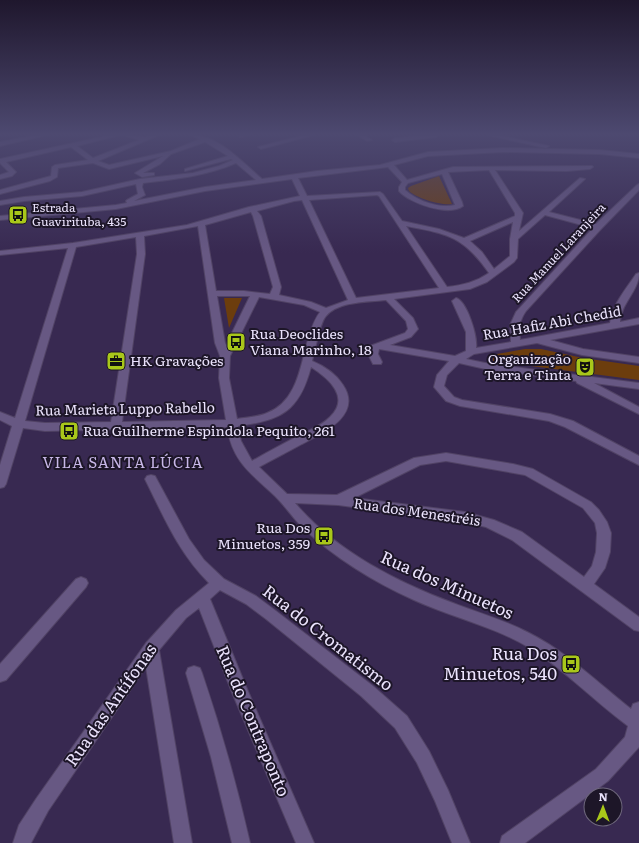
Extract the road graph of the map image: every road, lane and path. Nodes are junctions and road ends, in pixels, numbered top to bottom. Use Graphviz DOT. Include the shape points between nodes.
graph roads {
  1 [pos="54,174"];
  2 [pos="139,174"];
  3 [pos="150,174"];
  4 [pos="196,174"];
  5 [pos="252,174"];
  6 [pos="308,174"];
  7 [pos="399,174"];
  8 [pos="432,174"];
  9 [pos="446,174"];
  10 [pos="496,174"];
  11 [pos="294,176"];
  12 [pos="582,179"];
  13 [pos="140,181"];
  14 [pos="260,182"];
  15 [pos="406,182"];
  16 [pos="88,184"];
  17 [pos="639,186"];
  18 [pos="101,190"];
  19 [pos="0,192"];
  20 [pos="304,198"];
  21 [pos="0,203"];
  22 [pos="116,207"];
  23 [pos="252,209"];
  24 [pos="542,214"];
  25 [pos="518,215"];
  26 [pos="0,218"];
  27 [pos="400,223"];
  28 [pos="201,224"];
  29 [pos="598,227"];
  30 [pos="140,235"];
  31 [pos="514,239"];
  32 [pos="465,240"];
  33 [pos="73,245"];
  34 [pos="0,253"];
  35 [pos="493,273"];
  36 [pos="639,276"];
  37 [pos="445,290"];
  38 [pos="212,294"];
  39 [pos="256,294"];
  40 [pos="274,296"];
  41 [pos="388,297"];
  42 [pos="353,301"];
  43 [pos="456,301"];
  44 [pos="326,312"];
  45 [pos="639,321"];
  46 [pos="615,325"];
  47 [pos="535,340"];
  48 [pos="516,343"];
  49 [pos="377,346"];
  50 [pos="471,352"];
  51 [pos="226,356"];
  52 [pos="455,360"];
  53 [pos="639,360"];
  54 [pos="307,362"];
  55 [pos="377,362"];
  56 [pos="575,377"];
  57 [pos="618,383"];
  58 [pos="639,386"];
  59 [pos="612,398"];
  60 [pos="639,411"];
  61 [pos="2,418"];
  62 [pos="232,423"];
  63 [pos="17,424"];
  64 [pos="116,426"];
  65 [pos="639,462"];
  66 [pos="250,467"];
  67 [pos="152,479"];
  68 [pos="0,484"];
  69 [pos="283,498"];
  70 [pos="338,500"];
  71 [pos="81,583"];
  72 [pos="219,583"];
  73 [pos="586,585"];
  74 [pos="202,598"];
  75 [pos="639,625"];
  76 [pos="151,648"];
  77 [pos="194,673"];
  78 [pos="0,675"];
  79 [pos="638,719"];
  80 [pos="22,843"];
  81 [pos="183,843"];
  82 [pos="241,843"];
  83 [pos="306,843"];
  84 [pos="461,843"];
  85 [pos="509,843"];
  1 -- 19 [label="street" via="51,179"];
  2 -- 3 [label="street"];
  4 -- 13 [label="street"];
  5 -- 14 [label="street"];
  6 -- 11 [label="street"];
  7 -- 15 [label="street"];
  8 -- 15 [label="street"];
  9 -- 15 [label="street" via="459,202 459,206 453,209 411,198 402,191"];
  10 -- 25 [label="street"];
  11 -- 14 [label="street"];
  11 -- 20 [label="street"];
  12 -- 24 [label="street"];
  13 -- 18 [label="street"];
  13 -- 22 [label="street" via="142,195"];
  14 -- 22 [label="street"];
  16 -- 18 [label="street" via="96,185"];
  17 -- 29 [label="street, Rua Manuel Laranjeira"];
  18 -- 21 [label="street"];
  20 -- 23 [label="street"];
  20 -- 27 [label="street" via="377,193"];
  20 -- 42 [label="street"];
  22 -- 26 [label="street"];
  23 -- 28 [label="street"];
  23 -- 40 [label="street" via="257,216 277,287"];
  24 -- 25 [label="street"];
  24 -- 29 [label="street"];
  24 -- 31 [label="street"];
  25 -- 31 [label="street"];
  25 -- 32 [label="street"];
  27 -- 32 [label="street"];
  27 -- 37 [label="street"];
  28 -- 30 [label="street"];
  28 -- 38 [label="street"];
  29 -- 48 [label="street, Rua Manuel Laranjeira" via="515,319"];
  30 -- 33 [label="street"];
  30 -- 64 [label="street" via="140,254"];
  31 -- 35 [label="street" via="514,256"];
  32 -- 35 [label="street"];
  33 -- 34 [label="street"];
  33 -- 63 [label="street"];
  35 -- 37 [label="street" via="476,284"];
  36 -- 46 [label="street" via="617,311"];
  37 -- 41 [label="street"];
  38 -- 39 [label="street"];
  38 -- 51 [label="street" via="220,343"];
  39 -- 40 [label="street"];
  39 -- 51 [label="street"];
  40 -- 44 [label="street" via="311,304"];
  41 -- 42 [label="street"];
  41 -- 49 [label="street" via="410,320 413,329 402,338"];
  42 -- 44 [label="street"];
  43 -- 50 [label="street" via="472,335"];
  44 -- 54 [label="street, Rua Marieta Luppo Rabello" via="321,317"];
  45 -- 46 [label="street, Rua Hafiz Abi Chedid"];
  46 -- 47 [label="street, Rua Hafiz Abi Chedid"];
  47 -- 48 [label="street, Rua Hafiz Abi Chedid"];
  47 -- 53 [label="street" via="582,352"];
  48 -- 50 [label="street, Rua Hafiz Abi Chedid"];
  49 -- 52 [label="street"];
  49 -- 55 [label="street" via="372,351"];
  50 -- 52 [label="street, Rua Hafiz Abi Chedid"];
  51 -- 62 [label="street, Rua dos Minuetos" via="224,378"];
  52 -- 56 [label="street" via="490,367"];
  52 -- 65 [label="street" via="439,381 439,387 450,399 460,403 550,418 568,424"];
  54 -- 62 [label="street, Rua Marieta Luppo Rabello" via="292,401 281,411 264,418"];
  54 -- 66 [label="street" via="325,371 338,382 343,403 337,416 324,426"];
  56 -- 57 [label="street"];
  56 -- 59 [label="street"];
  57 -- 58 [label="street"];
  57 -- 59 [label="street"];
  59 -- 60 [label="street"];
  61 -- 63 [label="street"];
  62 -- 64 [label="street, Rua Marieta Luppo Rabello"];
  62 -- 66 [label="street, Rua dos Minuetos" via="238,450"];
  63 -- 64 [label="street, Rua Marieta Luppo Rabello" via="45,427"];
  63 -- 68 [label="street"];
  66 -- 69 [label="street, Rua dos Minuetos"];
  67 -- 72 [label="street, Rua do Cromatismo" via="184,543 199,564"];
  69 -- 70 [label="street, Rua dos Menestréis"];
  69 -- 79 [label="street, Rua dos Minuetos" via="307,524 340,552 374,574 435,603 532,643"];
  70 -- 73 [label="street, Rua dos Menestréis" via="465,516 489,523 516,536"];
  70 -- 73 [label="street" via="418,461 446,457 529,472 587,504 601,522 604,533 603,552 598,568"];
  71 -- 78 [label="street"];
  72 -- 74 [label="street, Rua das Antífonas"];
  72 -- 84 [label="street, Rua do Cromatismo" via="251,600 367,691 401,722 423,757"];
  73 -- 75 [label="street, Rua dos Menestréis"];
  74 -- 76 [label="street, Rua das Antífonas" via="181,614"];
  74 -- 83 [label="street, Rua do Contraponto"];
  76 -- 80 [label="street, Rua das Antífonas" via="42,805"];
  76 -- 81 [label="street"];
  77 -- 82 [label="street" via="218,750"];
  79 -- 85 [label="street" via="633,741 602,775"];
}
